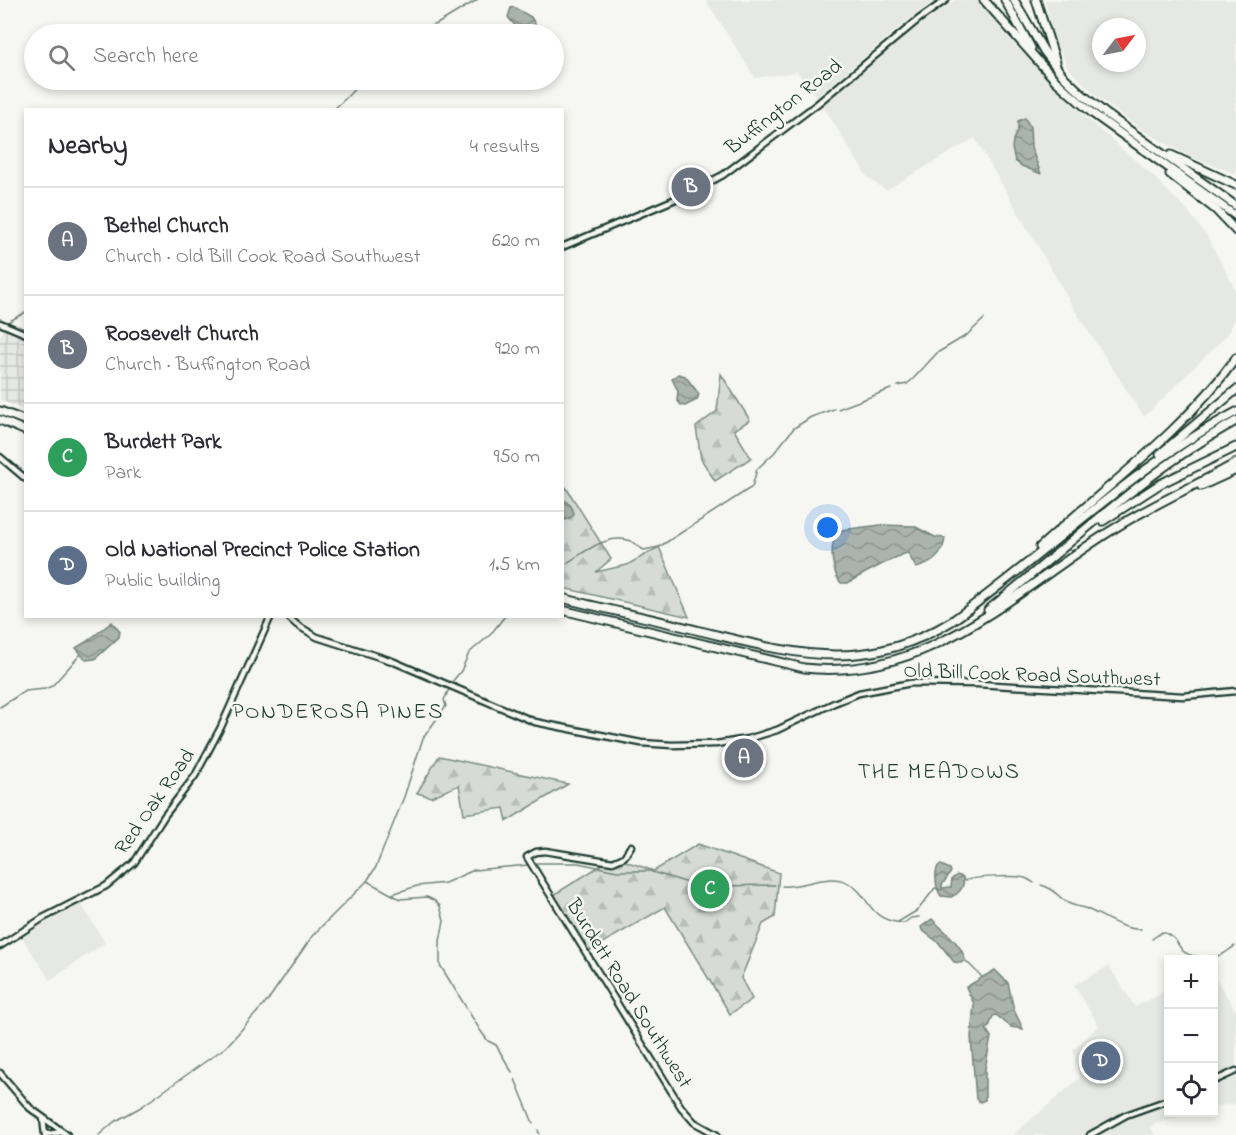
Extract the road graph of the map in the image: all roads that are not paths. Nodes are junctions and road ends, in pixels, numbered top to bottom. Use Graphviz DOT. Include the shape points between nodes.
graph roads {
  1 [pos="946,0"];
  2 [pos="984,0"];
  3 [pos="1005,0"];
  4 [pos="1014,0"];
  5 [pos="1036,0"];
  6 [pos="1065,77"];
  7 [pos="1056,81"];
  8 [pos="1140,137"];
  9 [pos="1128,140"];
  10 [pos="1236,185"];
  11 [pos="1236,206"];
  12 [pos="1236,216"];
  13 [pos="1236,231"];
  14 [pos="564,246"];
  15 [pos="0,323"];
  16 [pos="24,333"];
  17 [pos="1236,358"];
  18 [pos="1236,390"];
  19 [pos="0,411"];
  20 [pos="1236,412"];
  21 [pos="0,420"];
  22 [pos="24,420"];
  23 [pos="1236,421"];
  24 [pos="1236,426"];
  25 [pos="24,429"];
  26 [pos="1199,443"];
  27 [pos="1236,447"];
  28 [pos="0,457"];
  29 [pos="1236,463"];
  30 [pos="1236,470"];
  31 [pos="24,477"];
  32 [pos="1099,505"];
  33 [pos="1152,508"];
  34 [pos="1066,547"];
  35 [pos="993,590"];
  36 [pos="564,598"];
  37 [pos="564,609"];
  38 [pos="270,618"];
  39 [pos="289,618"];
  40 [pos="950,638"];
  41 [pos="1236,691"];
  42 [pos="631,846"];
  43 [pos="0,946"];
  44 [pos="1236,1071"];
  45 [pos="0,1073"];
  46 [pos="1218,1079"];
  47 [pos="1164,1101"];
  48 [pos="43,1118"];
  49 [pos="54,1126"];
  50 [pos="65,1134"];
  51 [pos="46,1135"];
  52 [pos="717,1135"];
  53 [pos="1090,1135"];
  1 -- 14 [label="street, Buffington Road" via="723,174 685,195"];
  2 -- 7 [label="highway"];
  3 -- 7 [label="highway"];
  4 -- 6 [label="highway" via="1040,45"];
  5 -- 6 [label="highway" via="1051,52"];
  6 -- 8 [label="highway" via="1105,113"];
  7 -- 9 [label="highway"];
  8 -- 10 [label="highway" via="1181,161"];
  8 -- 11 [label="highway"];
  9 -- 12 [label="highway"];
  9 -- 13 [label="highway" via="1216,210"];
  15 -- 16 [label="street"];
  17 -- 35 [label="highway" via="1164,438"];
  18 -- 32 [label="highway"];
  19 -- 22 [label="highway"];
  20 -- 32 [label="highway" via="1181,444"];
  21 -- 25 [label="highway"];
  23 -- 26 [label="highway"];
  24 -- 26 [label="highway"];
  26 -- 34 [label="highway"];
  27 -- 34 [label="highway" via="1148,491"];
  28 -- 31 [label="street"];
  29 -- 33 [label="highway"];
  30 -- 33 [label="highway"];
  32 -- 35 [label="highway"];
  33 -- 40 [label="highway" via="1112,530"];
  34 -- 40 [label="highway"];
  35 -- 36 [label="highway" via="923,637 876,652 836,656 778,650"];
  37 -- 40 [label="highway" via="814,669 894,661"];
  38 -- 43 [label="street, Red Oak Road" via="195,777 134,863 106,886 43,918"];
  39 -- 41 [label="street, Old Bill Cook Road Southwest" via="317,637 392,661 536,722 647,744 716,744 748,739 853,695 910,683 1183,696"];
  42 -- 52 [label="street, Burdett Road Southwest" via="624,857 613,862 545,851 527,857 681,1107 694,1122"];
  44 -- 46 [label="street"];
  45 -- 48 [label="street" via="21,1100"];
  47 -- 53 [label="street" via="1126,1115"];
  48 -- 49 [label="street"];
  48 -- 51 [label="street"];
  49 -- 50 [label="street"];
  49 -- 51 [label="street"];
  50 -- 51 [label="street"];
}
